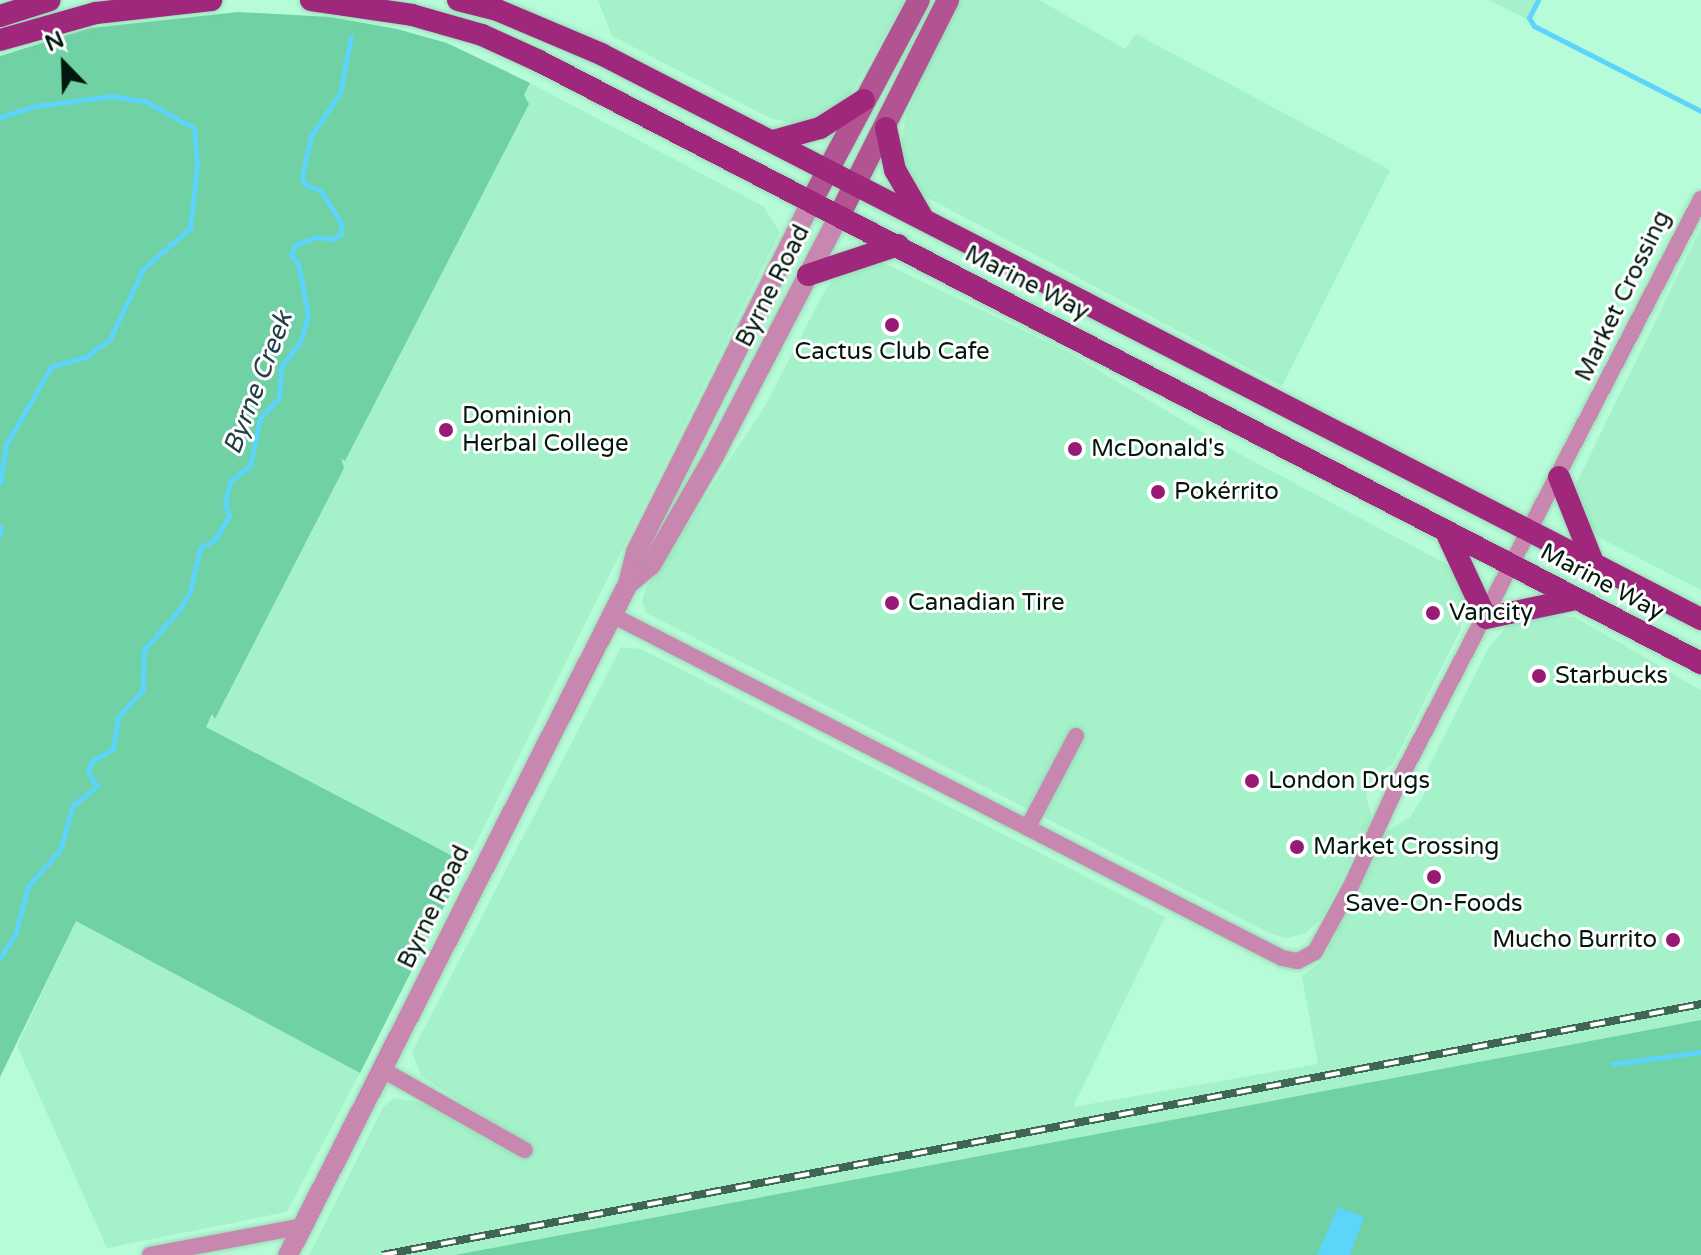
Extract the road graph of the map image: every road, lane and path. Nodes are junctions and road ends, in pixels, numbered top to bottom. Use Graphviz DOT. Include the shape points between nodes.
graph roads {
  1 [pos="50,0"];
  2 [pos="211,0"];
  3 [pos="311,0"];
  4 [pos="458,0"];
  5 [pos="919,0"];
  6 [pos="948,0"];
  7 [pos="0,16"];
  8 [pos="0,40"];
  9 [pos="864,100"];
  10 [pos="886,128"];
  11 [pos="773,141"];
  12 [pos="828,168"];
  13 [pos="856,183"];
  14 [pos="1701,199"];
  15 [pos="811,202"];
  16 [pos="839,216"];
  17 [pos="925,222"];
  18 [pos="898,245"];
  19 [pos="808,275"];
  20 [pos="1559,477"];
  21 [pos="1531,532"];
  22 [pos="1448,536"];
  23 [pos="1514,565"];
  24 [pos="1594,565"];
  25 [pos="628,584"];
  26 [pos="1576,599"];
  27 [pos="612,615"];
  28 [pos="1486,618"];
  29 [pos="1701,619"];
  30 [pos="1701,663"];
  31 [pos="1076,736"];
  32 [pos="1028,827"];
  33 [pos="381,1069"];
  34 [pos="525,1150"];
  35 [pos="303,1226"];
  36 [pos="150,1255"];
  37 [pos="288,1255"];
  1 -- 7 [label="main road"];
  2 -- 8 [label="main road" via="96,13"];
  3 -- 15 [label="main road, Marine Way" via="353,2 482,35"];
  4 -- 11 [label="main road, Marine Way" via="497,10 601,54"];
  5 -- 9 [label="main road, Byrne Road"];
  6 -- 10 [label="main road, Byrne Road"];
  9 -- 11 [label="main road" via="820,128"];
  9 -- 12 [label="main road, Byrne Road"];
  10 -- 13 [label="main road, Byrne Road"];
  10 -- 17 [label="main road" via="895,170"];
  11 -- 12 [label="main road, Marine Way"];
  12 -- 13 [label="main road, Marine Way"];
  12 -- 15 [label="main road, Byrne Road"];
  13 -- 16 [label="main road, Byrne Road"];
  13 -- 17 [label="main road, Marine Way"];
  14 -- 20 [label="street, Market Crossing"];
  15 -- 16 [label="main road, Marine Way"];
  15 -- 25 [label="street, Byrne Road" via="636,552"];
  16 -- 18 [label="main road, Marine Way"];
  16 -- 19 [label="street, Byrne Road"];
  17 -- 21 [label="main road, Marine Way"];
  18 -- 19 [label="main road"];
  18 -- 22 [label="main road, Marine Way"];
  19 -- 25 [label="street, Byrne Road" via="651,565"];
  20 -- 21 [label="street, Market Crossing"];
  20 -- 24 [label="main road"];
  21 -- 23 [label="street, Market Crossing"];
  21 -- 24 [label="main road, Marine Way"];
  22 -- 23 [label="main road, Marine Way"];
  22 -- 28 [label="main road"];
  23 -- 26 [label="main road, Marine Way"];
  23 -- 28 [label="street, Market Crossing"];
  24 -- 29 [label="main road, Marine Way"];
  25 -- 27 [label="street, Byrne Road"];
  26 -- 28 [label="main road"];
  26 -- 30 [label="main road, Marine Way"];
  27 -- 32 [label="street, Market Crossing"];
  27 -- 33 [label="street, Byrne Road"];
  28 -- 32 [label="street, Market Crossing" via="1315,952 1298,961 1282,958"];
  31 -- 32 [label="street"];
  33 -- 34 [label="street"];
  33 -- 35 [label="street, Byrne Road"];
  35 -- 36 [label="street"];
  35 -- 37 [label="street, Byrne Road"];
}
